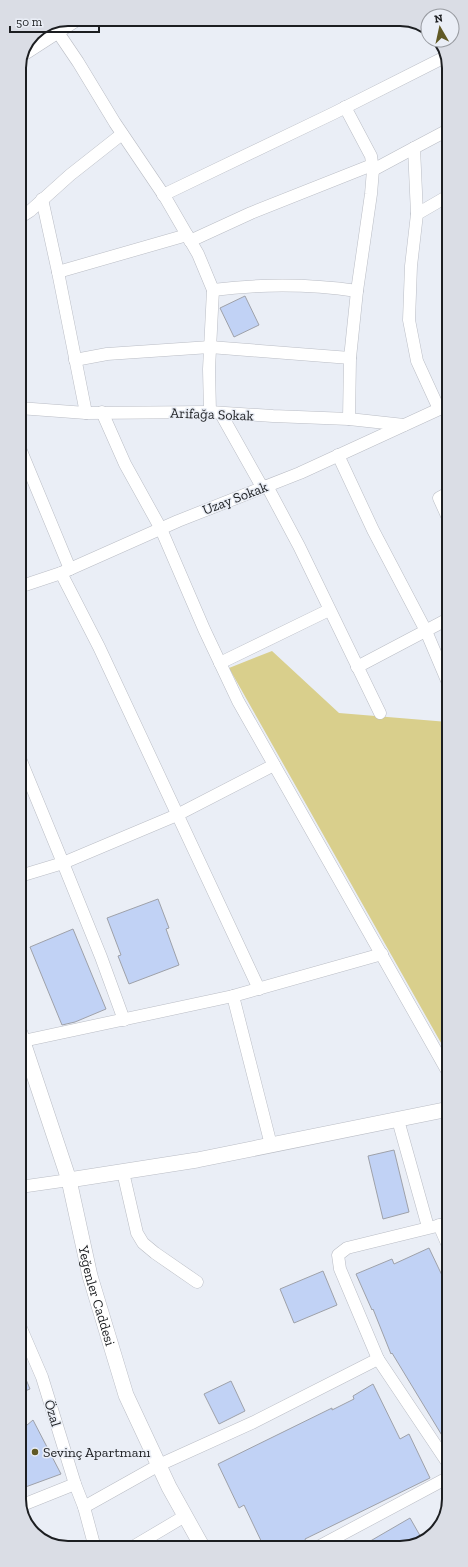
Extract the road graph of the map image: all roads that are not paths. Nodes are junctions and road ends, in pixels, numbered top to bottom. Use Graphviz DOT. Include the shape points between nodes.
graph roads {
  1 [pos="65,26"];
  2 [pos="57,32"];
  3 [pos="33,45"];
  4 [pos="441,60"];
  5 [pos="345,107"];
  6 [pos="442,133"];
  7 [pos="122,134"];
  8 [pos="414,148"];
  9 [pos="373,167"];
  10 [pos="163,195"];
  11 [pos="42,199"];
  12 [pos="442,199"];
  13 [pos="26,212"];
  14 [pos="417,214"];
  15 [pos="189,238"];
  16 [pos="58,272"];
  17 [pos="213,290"];
  18 [pos="357,291"];
  19 [pos="210,347"];
  20 [pos="350,358"];
  21 [pos="75,360"];
  22 [pos="442,404"];
  23 [pos="442,408"];
  24 [pos="26,409"];
  25 [pos="102,412"];
  26 [pos="86,413"];
  27 [pos="215,413"];
  28 [pos="349,419"];
  29 [pos="404,425"];
  30 [pos="338,455"];
  31 [pos="26,465"];
  32 [pos="265,486"];
  33 [pos="442,496"];
  34 [pos="442,505"];
  35 [pos="161,528"];
  36 [pos="66,571"];
  37 [pos="26,585"];
  38 [pos="329,610"];
  39 [pos="442,622"];
  40 [pos="426,631"];
  41 [pos="220,663"];
  42 [pos="357,667"];
  43 [pos="442,669"];
  44 [pos="380,714"];
  45 [pos="274,765"];
  46 [pos="26,771"];
  47 [pos="177,815"];
  48 [pos="63,862"];
  49 [pos="26,874"];
  50 [pos="382,954"];
  51 [pos="259,989"];
  52 [pos="233,996"];
  53 [pos="124,1020"];
  54 [pos="26,1036"];
  55 [pos="26,1052"];
  56 [pos="442,1061"];
  57 [pos="442,1111"];
  58 [pos="398,1120"];
  59 [pos="271,1145"];
  60 [pos="123,1172"];
  61 [pos="69,1180"];
  62 [pos="26,1186"];
  63 [pos="439,1225"];
  64 [pos="197,1282"];
  65 [pos="26,1340"];
  66 [pos="378,1359"];
  67 [pos="442,1455"];
  68 [pos="159,1465"];
  69 [pos="442,1481"];
  70 [pos="75,1484"];
  71 [pos="26,1503"];
  72 [pos="84,1507"];
  73 [pos="185,1516"];
  74 [pos="93,1541"];
  75 [pos="143,1541"];
  76 [pos="199,1541"];
  77 [pos="329,1541"];
  1 -- 2 [label="street"];
  2 -- 3 [label="street"];
  2 -- 7 [label="street"];
  4 -- 5 [label="street"];
  5 -- 9 [label="street"];
  5 -- 10 [label="street"];
  6 -- 8 [label="street"];
  7 -- 10 [label="street"];
  7 -- 11 [label="street"];
  8 -- 9 [label="street"];
  8 -- 14 [label="street"];
  9 -- 15 [label="street"];
  9 -- 18 [label="street"];
  10 -- 15 [label="street"];
  11 -- 13 [label="street"];
  11 -- 16 [label="street"];
  12 -- 14 [label="street"];
  14 -- 22 [label="street" via="410,266 409,320 417,361"];
  15 -- 16 [label="street"];
  15 -- 17 [label="street"];
  16 -- 21 [label="street"];
  17 -- 18 [label="street" via="242,286 331,287"];
  17 -- 19 [label="street"];
  18 -- 20 [label="street"];
  19 -- 20 [label="street"];
  19 -- 21 [label="street" via="107,354"];
  19 -- 27 [label="street" via="209,369"];
  20 -- 28 [label="street"];
  21 -- 26 [label="street"];
  23 -- 29 [label="street, Uzay Sokak"];
  24 -- 26 [label="street, Arifağa Sokak"];
  25 -- 26 [label="street, Arifağa Sokak"];
  25 -- 27 [label="street, Arifağa Sokak"];
  25 -- 35 [label="street" via="125,464"];
  27 -- 28 [label="street, Arifağa Sokak"];
  27 -- 32 [label="street"];
  28 -- 29 [label="street, Arifağa Sokak"];
  29 -- 30 [label="street, Uzay Sokak"];
  30 -- 32 [label="street, Uzay Sokak"];
  30 -- 40 [label="street" via="380,544"];
  31 -- 36 [label="street"];
  32 -- 35 [label="street, Uzay Sokak"];
  32 -- 38 [label="street" via="299,546"];
  33 -- 34 [label="street" via="439,498"];
  35 -- 36 [label="street, Uzay Sokak"];
  35 -- 41 [label="street"];
  36 -- 37 [label="street, Uzay Sokak"];
  36 -- 47 [label="street"];
  38 -- 41 [label="street"];
  38 -- 42 [label="street"];
  39 -- 40 [label="street"];
  40 -- 42 [label="street"];
  40 -- 43 [label="street"];
  41 -- 45 [label="street" via="238,702"];
  42 -- 44 [label="street"];
  45 -- 47 [label="street"];
  45 -- 50 [label="street"];
  46 -- 48 [label="street"];
  47 -- 48 [label="street"];
  47 -- 51 [label="street"];
  48 -- 49 [label="street"];
  48 -- 53 [label="street"];
  50 -- 51 [label="street"];
  50 -- 56 [label="street"];
  51 -- 52 [label="street"];
  52 -- 53 [label="street"];
  52 -- 59 [label="street"];
  53 -- 54 [label="street"];
  55 -- 61 [label="street, Yeğenler Caddesi"];
  57 -- 58 [label="street"];
  58 -- 59 [label="street"];
  58 -- 63 [label="street"];
  59 -- 60 [label="street"];
  60 -- 61 [label="street"];
  60 -- 64 [label="street" via="137,1233 143,1243"];
  61 -- 62 [label="street"];
  61 -- 68 [label="street, Yeğenler Caddesi" via="90,1276 126,1395"];
  63 -- 66 [label="street" via="347,1248 338,1255 340,1269"];
  65 -- 70 [label="street, Özal" via="42,1376"];
  66 -- 67 [label="street"];
  66 -- 68 [label="street" via="254,1422"];
  68 -- 72 [label="street"];
  68 -- 73 [label="street, Yeğenler Caddesi"];
  69 -- 77 [label="street"];
  70 -- 71 [label="street"];
  70 -- 72 [label="street, Özal"];
  72 -- 74 [label="street, Özal"];
  73 -- 75 [label="street"];
  73 -- 76 [label="street, Yeğenler Caddesi"];
}
